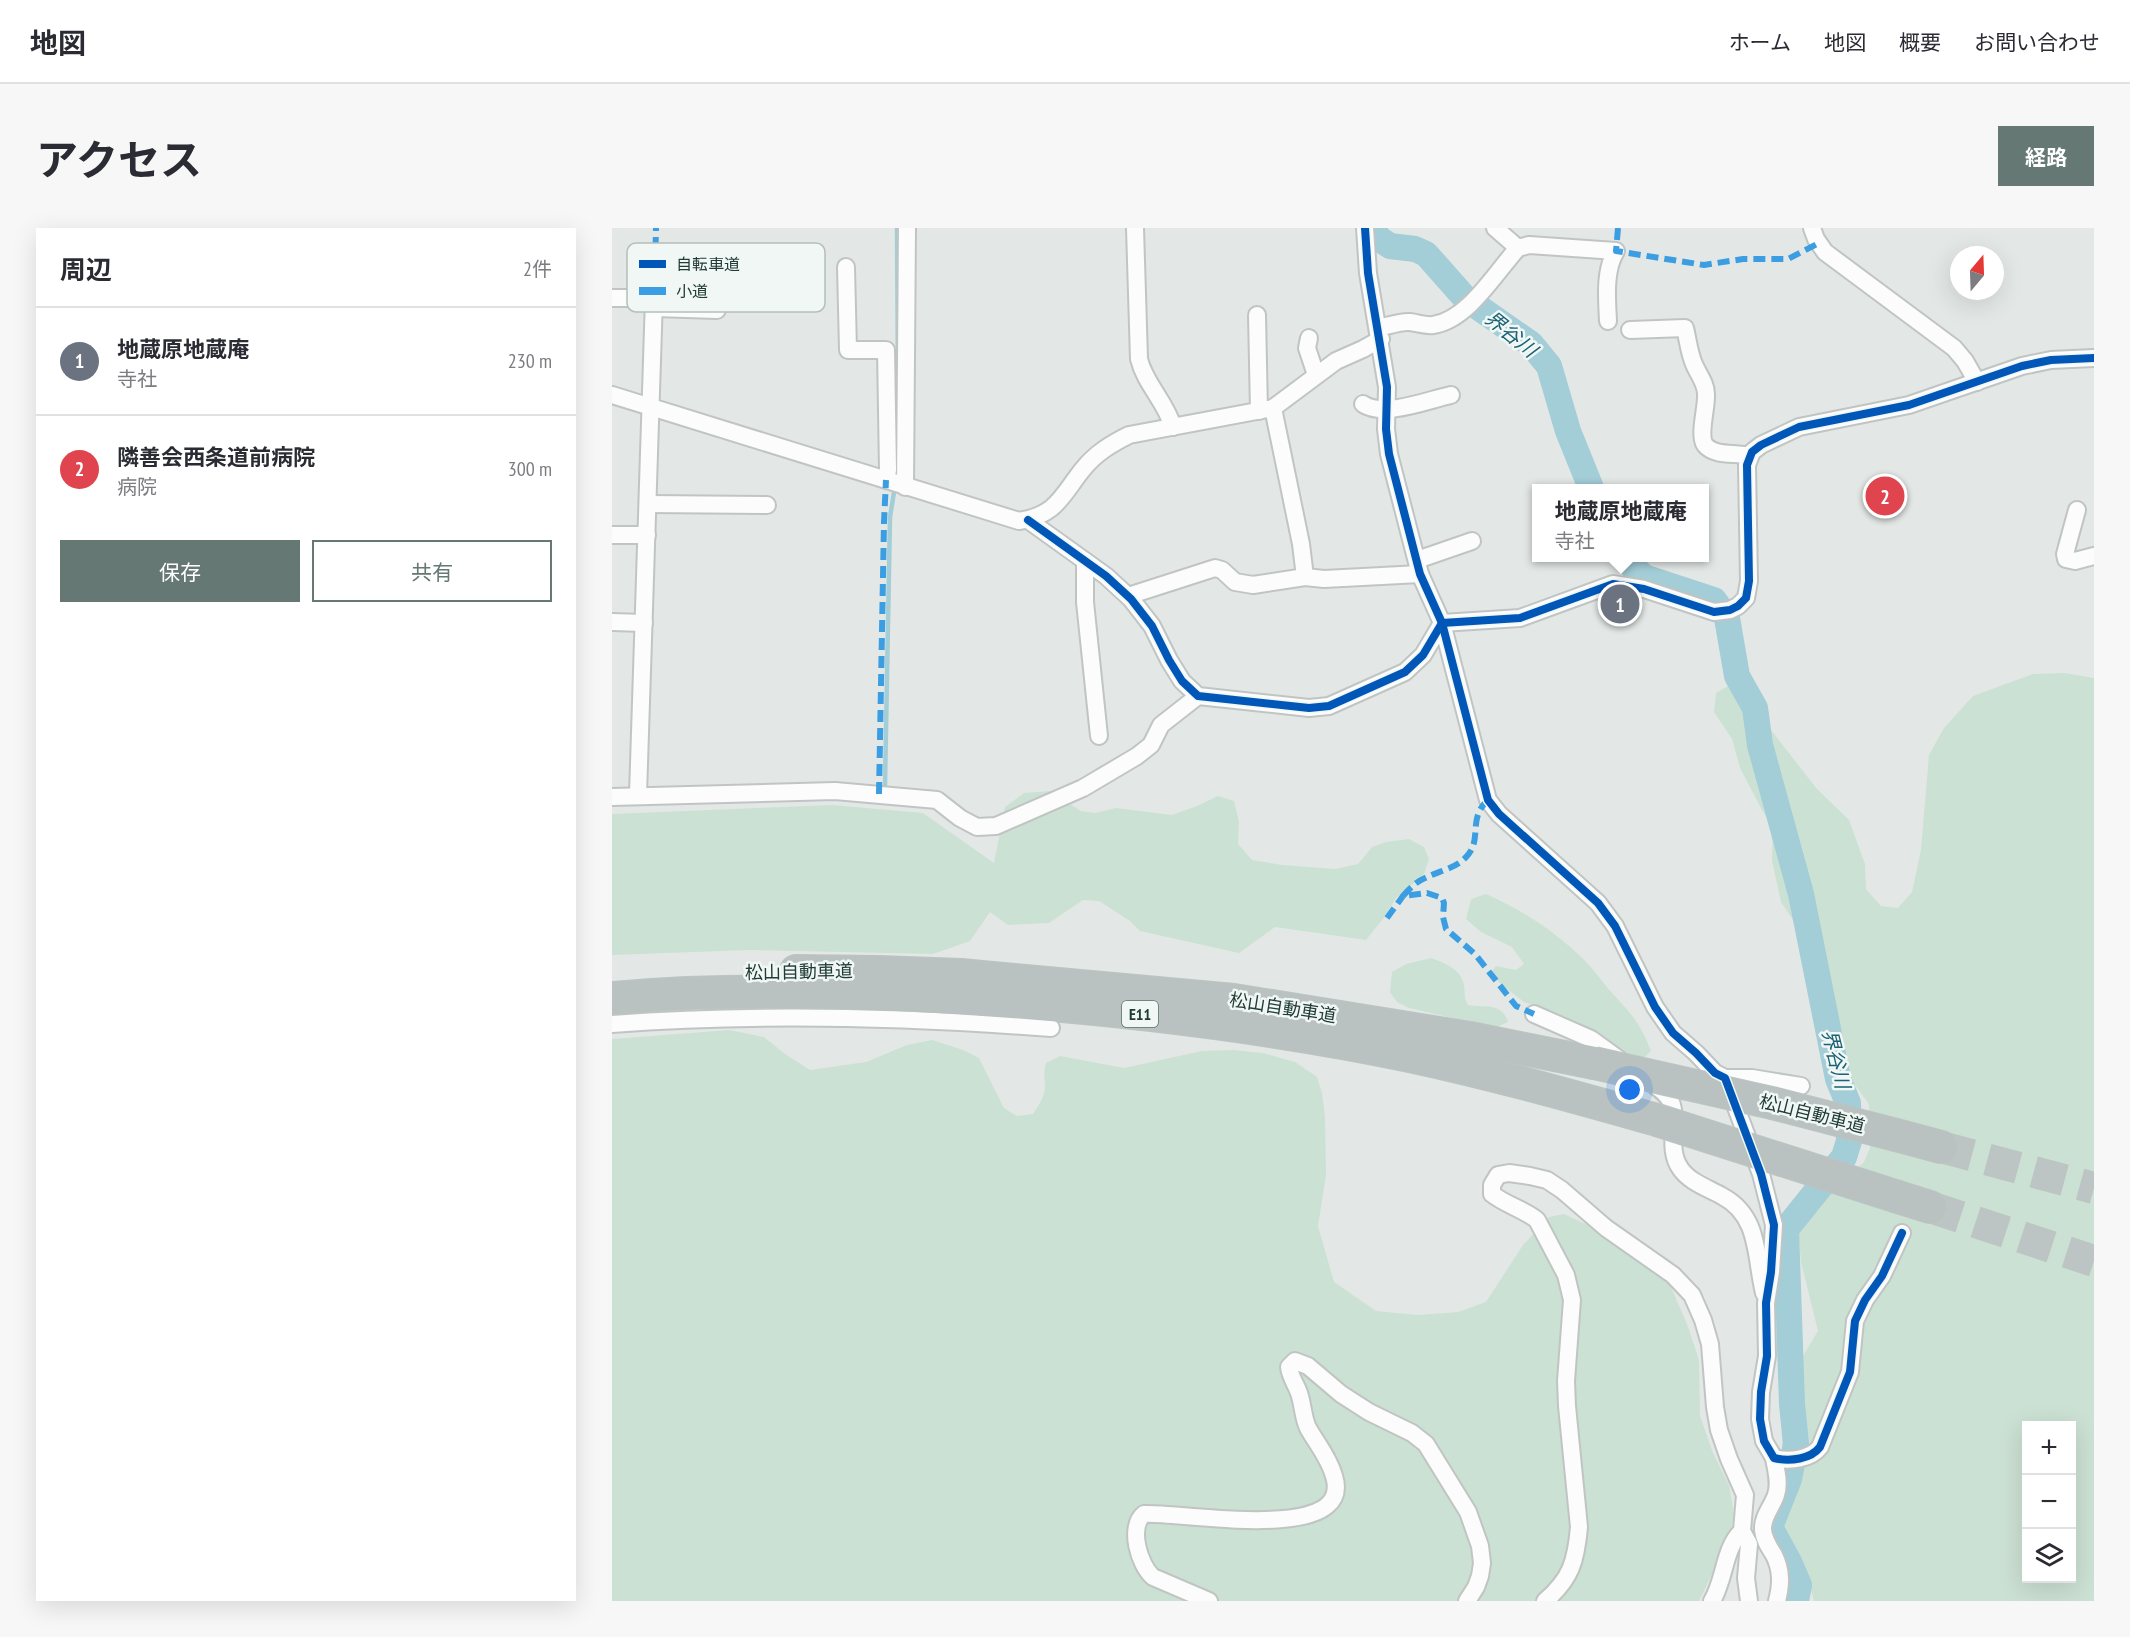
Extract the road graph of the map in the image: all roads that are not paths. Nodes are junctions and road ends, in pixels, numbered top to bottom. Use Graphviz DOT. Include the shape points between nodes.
graph roads {
  1 [pos="906,228"];
  2 [pos="1135,228"];
  3 [pos="1365,228"];
  4 [pos="1495,228"];
  5 [pos="1812,228"];
  6 [pos="1518,248"];
  7 [pos="846,267"];
  8 [pos="612,298"];
  9 [pos="627,300"];
  10 [pos="654,312"];
  11 [pos="1257,315"];
  12 [pos="1608,321"];
  13 [pos="1630,330"];
  14 [pos="1380,333"];
  15 [pos="1309,338"];
  16 [pos="2094,358"];
  17 [pos="1316,375"];
  18 [pos="1977,382"];
  19 [pos="612,395"];
  20 [pos="1451,395"];
  21 [pos="1363,404"];
  22 [pos="651,407"];
  23 [pos="1266,409"];
  24 [pos="1387,410"];
  25 [pos="1173,426"];
  26 [pos="1749,456"];
  27 [pos="896,483"];
  28 [pos="648,504"];
  29 [pos="767,505"];
  30 [pos="2077,510"];
  31 [pos="1028,520"];
  32 [pos="612,535"];
  33 [pos="647,535"];
  34 [pos="1472,541"];
  35 [pos="2094,556"];
  36 [pos="1085,561"];
  37 [pos="1418,567"];
  38 [pos="1305,577"];
  39 [pos="1128,596"];
  40 [pos="612,622"];
  41 [pos="644,623"];
  42 [pos="1442,623"];
  43 [pos="1198,696"];
  44 [pos="1099,736"];
  45 [pos="638,795"];
  46 [pos="612,797"];
  47 [pos="612,977"];
  48 [pos="612,998"];
  49 [pos="1534,1014"];
  50 [pos="612,1024"];
  51 [pos="1052,1028"];
  52 [pos="1725,1078"];
  53 [pos="1801,1086"];
  54 [pos="1941,1147"];
  55 [pos="1930,1207"];
  56 [pos="1902,1233"];
  57 [pos="1766,1303"];
  58 [pos="1777,1458"];
  59 [pos="1742,1531"];
  60 [pos="1209,1601"];
  61 [pos="1467,1601"];
  62 [pos="1545,1601"];
  63 [pos="1712,1601"];
  64 [pos="1749,1601"];
  65 [pos="1776,1601"];
  1 -- 27 [label="street"];
  2 -- 25 [label="street" via="1139,359"];
  3 -- 14 [label="street" via="1368,273"];
  4 -- 6 [label="street"];
  5 -- 18 [label="street" via="1825,252 1954,348"];
  6 -- 12 [label="street" via="1529,245 1616,251 1607,284"];
  6 -- 14 [label="street" via="1471,303 1446,322 1419,325 1409,321"];
  7 -- 27 [label="street" via="848,350 886,350 888,470"];
  8 -- 9 [label="street"];
  10 -- 22 [label="street"];
  11 -- 23 [label="street"];
  13 -- 26 [label="street" via="1685,328 1693,363 1707,392 1702,435 1705,444 1713,451"];
  14 -- 17 [label="street" via="1363,349 1343,356"];
  14 -- 24 [label="street"];
  15 -- 17 [label="street" via="1307,348"];
  16 -- 18 [label="street" via="2041,362"];
  17 -- 23 [label="street"];
  18 -- 26 [label="street" via="1908,405 1799,427 1761,445"];
  19 -- 22 [label="street"];
  20 -- 24 [label="street"];
  21 -- 24 [label="street"];
  22 -- 27 [label="street"];
  22 -- 28 [label="street"];
  23 -- 25 [label="street"];
  23 -- 38 [label="street" via="1301,544"];
  24 -- 37 [label="street" via="1389,454"];
  25 -- 31 [label="street" via="1129,435 1099,452 1061,501"];
  26 -- 42 [label="street" via="1749,581 1746,598 1738,606 1714,612 1644,589 1613,584 1520,618"];
  27 -- 31 [label="street" via="1008,519"];
  28 -- 29 [label="street"];
  28 -- 33 [label="street"];
  30 -- 35 [label="street" via="2066,559"];
  31 -- 36 [label="street"];
  32 -- 33 [label="street"];
  33 -- 41 [label="street"];
  34 -- 37 [label="street"];
  36 -- 39 [label="street"];
  36 -- 44 [label="street" via="1085,602"];
  37 -- 38 [label="street" via="1324,579"];
  37 -- 42 [label="street"];
  38 -- 39 [label="street" via="1253,585 1235,582 1215,568"];
  39 -- 43 [label="street" via="1152,626 1182,681"];
  40 -- 41 [label="street"];
  41 -- 45 [label="street"];
  42 -- 43 [label="street" via="1423,655 1405,672 1329,706 1309,708"];
  42 -- 52 [label="street" via="1492,806 1598,903 1615,926 1672,1033"];
  43 -- 45 [label="street" via="1161,725 1151,745 1137,756 1083,788 996,826 977,827 937,800 914,797 835,791"];
  45 -- 46 [label="street"];
  47 -- 54 [label="highway, 松山自動車道 / E11, bridge" via="880,972 961,975 1234,1000 1470,1038 1594,1063 1772,1103"];
  48 -- 55 [label="highway, 松山自動車道 / E11, bridge" via="746,991 884,994 1025,1002 1233,1026 1410,1056 1499,1076 1657,1120"];
  49 -- 57 [label="street" via="1591,1039 1666,1094 1672,1104 1674,1154 1680,1168 1692,1180 1731,1200 1746,1215 1754,1234"];
  50 -- 51 [label="street" via="776,1017"];
  52 -- 53 [label="street"];
  52 -- 57 [label="street" via="1761,1174 1774,1225"];
  56 -- 58 [label="street" via="1855,1321 1850,1372 1821,1447 1808,1457"];
  57 -- 58 [label="street" via="1767,1356 1760,1419 1764,1441"];
  58 -- 65 [label="street" via="1776,1495 1762,1527 1780,1568"];
  59 -- 62 [label="street" via="1745,1495 1719,1430 1710,1344 1692,1295 1673,1275 1547,1180 1497,1174 1492,1194 1537,1220 1566,1275 1572,1300 1566,1381 1579,1527 1570,1571 1559,1589"];
  59 -- 63 [label="street" via="1735,1538"];
  59 -- 64 [label="street" via="1749,1544"];
  60 -- 61 [label="street" via="1147,1572 1138,1552 1140,1518 1153,1513 1239,1521 1313,1514 1327,1508 1336,1485 1327,1458 1306,1423 1289,1367 1295,1361 1308,1366 1369,1412 1426,1444 1468,1512 1480,1546 1480,1576"];
}
